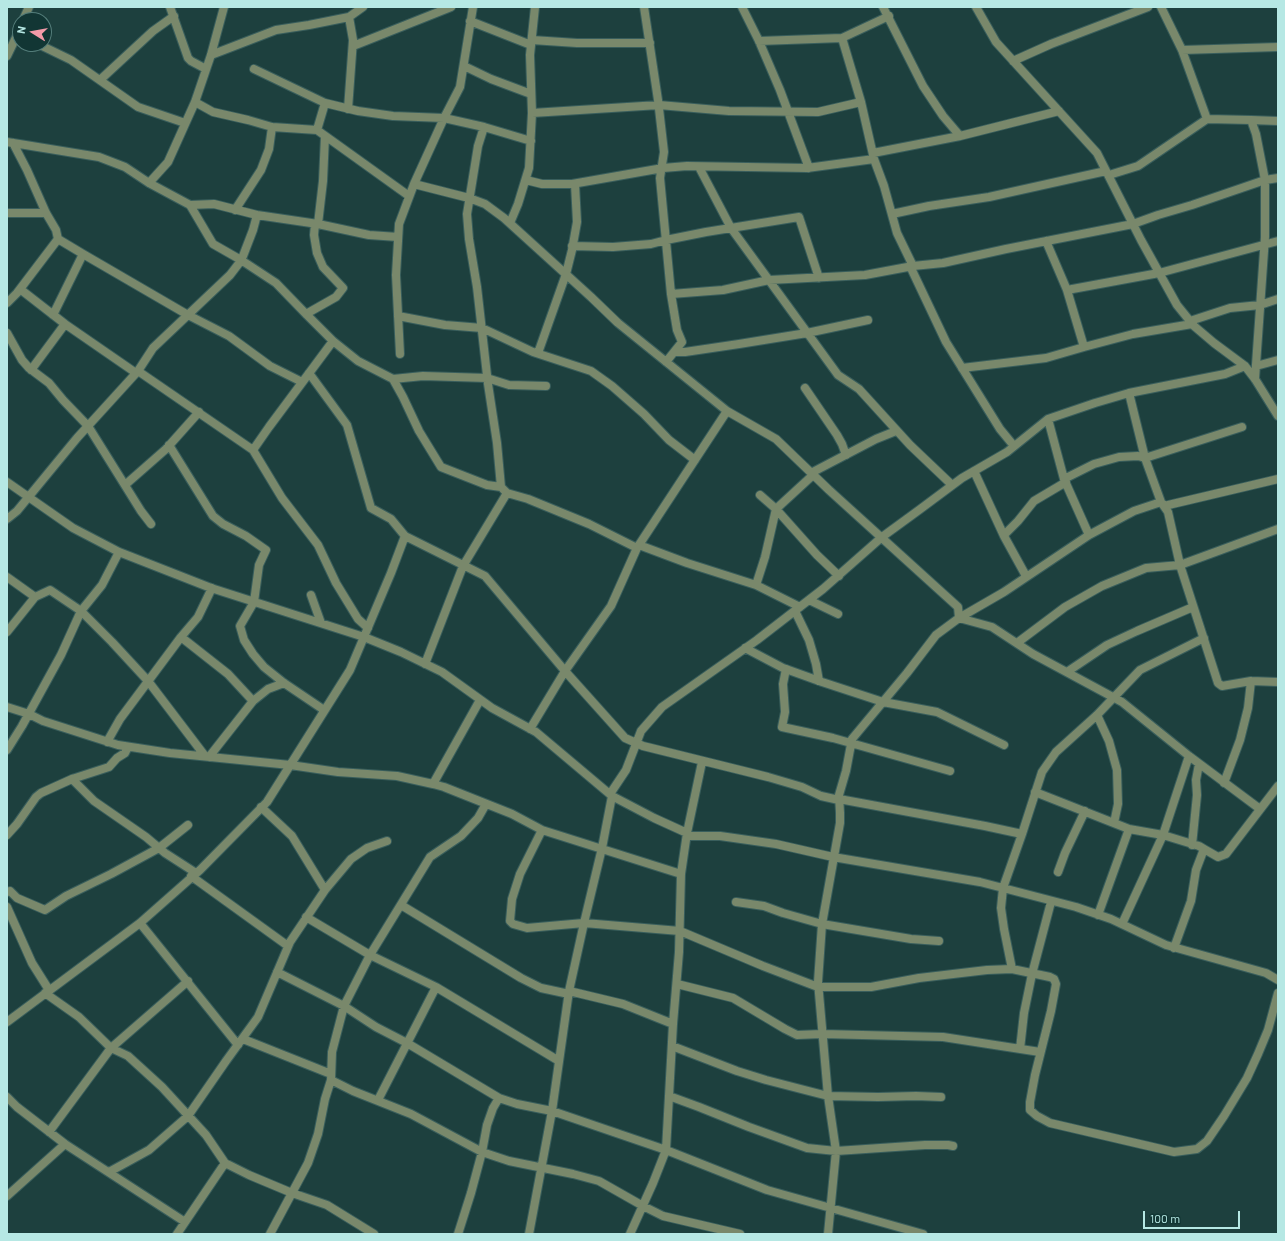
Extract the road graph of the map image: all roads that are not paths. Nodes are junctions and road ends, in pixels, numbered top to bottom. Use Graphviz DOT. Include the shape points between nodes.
graph roads {
  1 [pos="170,7"];
  2 [pos="224,7"];
  3 [pos="362,7"];
  4 [pos="451,7"];
  5 [pos="473,7"];
  6 [pos="535,7"];
  7 [pos="644,7"];
  8 [pos="742,7"];
  9 [pos="883,7"];
  10 [pos="976,7"];
  11 [pos="1148,7"];
  12 [pos="1161,7"];
  13 [pos="174,16"];
  14 [pos="889,16"];
  15 [pos="349,17"];
  16 [pos="470,21"];
  17 [pos="842,38"];
  18 [pos="759,41"];
  19 [pos="531,42"];
  20 [pos="650,43"];
  21 [pos="12,46"];
  22 [pos="353,46"];
  23 [pos="1278,47"];
  24 [pos="1182,50"];
  25 [pos="52,51"];
  26 [pos="211,55"];
  27 [pos="7,56"];
  28 [pos="1013,61"];
  29 [pos="464,66"];
  30 [pos="206,69"];
  31 [pos="254,69"];
  32 [pos="100,80"];
  33 [pos="531,94"];
  34 [pos="195,102"];
  35 [pos="861,102"];
  36 [pos="325,103"];
  37 [pos="659,105"];
  38 [pos="348,109"];
  39 [pos="788,111"];
  40 [pos="1059,111"];
  41 [pos="532,113"];
  42 [pos="444,118"];
  43 [pos="1207,119"];
  44 [pos="1251,120"];
  45 [pos="1278,121"];
  46 [pos="185,123"];
  47 [pos="272,127"];
  48 [pos="484,127"];
  49 [pos="317,130"];
  50 [pos="325,136"];
  51 [pos="960,136"];
  52 [pos="531,141"];
  53 [pos="10,143"];
  54 [pos="873,156"];
  55 [pos="699,167"];
  56 [pos="663,168"];
  57 [pos="809,168"];
  58 [pos="1107,173"];
  59 [pos="1278,178"];
  60 [pos="526,180"];
  61 [pos="1265,180"];
  62 [pos="149,183"];
  63 [pos="414,184"];
  64 [pos="575,184"];
  65 [pos="409,196"];
  66 [pos="469,198"];
  67 [pos="190,205"];
  68 [pos="235,210"];
  69 [pos="7,213"];
  70 [pos="46,213"];
  71 [pos="892,214"];
  72 [pos="257,216"];
  73 [pos="510,223"];
  74 [pos="317,224"];
  75 [pos="1133,224"];
  76 [pos="730,228"];
  77 [pos="398,237"];
  78 [pos="58,239"];
  79 [pos="666,240"];
  80 [pos="1046,241"];
  81 [pos="1278,241"];
  82 [pos="1264,244"];
  83 [pos="572,246"];
  84 [pos="83,254"];
  85 [pos="242,260"];
  86 [pos="912,266"];
  87 [pos="1159,273"];
  88 [pos="566,274"];
  89 [pos="819,278"];
  90 [pos="769,280"];
  91 [pos="20,290"];
  92 [pos="1067,290"];
  93 [pos="671,294"];
  94 [pos="1278,299"];
  95 [pos="7,302"];
  96 [pos="1260,305"];
  97 [pos="306,314"];
  98 [pos="53,315"];
  99 [pos="188,315"];
  100 [pos="398,316"];
  101 [pos="868,320"];
  102 [pos="1191,323"];
  103 [pos="65,324"];
  104 [pos="482,328"];
  105 [pos="7,333"];
  106 [pos="807,333"];
  107 [pos="333,341"];
  108 [pos="1084,347"];
  109 [pos="675,352"];
  110 [pos="538,353"];
  111 [pos="400,354"];
  112 [pos="1278,360"];
  113 [pos="666,362"];
  114 [pos="1245,366"];
  115 [pos="1256,366"];
  116 [pos="962,368"];
  117 [pos="32,370"];
  118 [pos="137,372"];
  119 [pos="308,373"];
  120 [pos="487,378"];
  121 [pos="393,379"];
  122 [pos="1255,379"];
  123 [pos="302,382"];
  124 [pos="546,386"];
  125 [pos="805,388"];
  126 [pos="1129,393"];
  127 [pos="727,411"];
  128 [pos="199,412"];
  129 [pos="1277,413"];
  130 [pos="1048,419"];
  131 [pos="88,426"];
  132 [pos="1242,426"];
  133 [pos="896,431"];
  134 [pos="169,445"];
  135 [pos="1014,446"];
  136 [pos="253,450"];
  137 [pos="846,455"];
  138 [pos="1145,458"];
  139 [pos="695,460"];
  140 [pos="974,471"];
  141 [pos="812,474"];
  142 [pos="1278,479"];
  143 [pos="1065,480"];
  144 [pos="7,482"];
  145 [pos="125,485"];
  146 [pos="501,486"];
  147 [pos="952,486"];
  148 [pos="507,493"];
  149 [pos="760,494"];
  150 [pos="29,497"];
  151 [pos="1162,504"];
  152 [pos="776,509"];
  153 [pos="7,519"];
  154 [pos="151,524"];
  155 [pos="1278,529"];
  156 [pos="1089,534"];
  157 [pos="1004,535"];
  158 [pos="405,536"];
  159 [pos="882,537"];
  160 [pos="638,546"];
  161 [pos="118,552"];
  162 [pos="1180,565"];
  163 [pos="463,566"];
  164 [pos="839,576"];
  165 [pos="1026,576"];
  166 [pos="7,577"];
  167 [pos="756,584"];
  168 [pos="212,588"];
  169 [pos="311,595"];
  170 [pos="35,597"];
  171 [pos="809,600"];
  172 [pos="254,602"];
  173 [pos="1194,607"];
  174 [pos="797,609"];
  175 [pos="81,611"];
  176 [pos="838,614"];
  177 [pos="958,618"];
  178 [pos="320,623"];
  179 [pos="368,628"];
  180 [pos="7,632"];
  181 [pos="181,636"];
  182 [pos="364,637"];
  183 [pos="1204,638"];
  184 [pos="1017,643"];
  185 [pos="745,648"];
  186 [pos="425,664"];
  187 [pos="786,669"];
  188 [pos="565,671"];
  189 [pos="1067,672"];
  190 [pos="148,681"];
  191 [pos="819,681"];
  192 [pos="1251,681"];
  193 [pos="1278,682"];
  194 [pos="284,683"];
  195 [pos="1113,697"];
  196 [pos="480,700"];
  197 [pos="253,701"];
  198 [pos="883,702"];
  199 [pos="7,707"];
  200 [pos="324,710"];
  201 [pos="28,714"];
  202 [pos="1097,714"];
  203 [pos="530,729"];
  204 [pos="107,742"];
  205 [pos="636,743"];
  206 [pos="851,743"];
  207 [pos="1004,744"];
  208 [pos="128,747"];
  209 [pos="7,750"];
  210 [pos="207,756"];
  211 [pos="1190,756"];
  212 [pos="702,762"];
  213 [pos="1200,764"];
  214 [pos="290,765"];
  215 [pos="950,771"];
  216 [pos="72,779"];
  217 [pos="1224,783"];
  218 [pos="433,784"];
  219 [pos="1278,786"];
  220 [pos="1035,792"];
  221 [pos="611,795"];
  222 [pos="839,799"];
  223 [pos="486,804"];
  224 [pos="262,807"];
  225 [pos="1260,809"];
  226 [pos="1084,811"];
  227 [pos="1114,823"];
  228 [pos="188,825"];
  229 [pos="1130,828"];
  230 [pos="542,830"];
  231 [pos="687,834"];
  232 [pos="1022,834"];
  233 [pos="7,835"];
  234 [pos="1163,835"];
  235 [pos="387,841"];
  236 [pos="1192,844"];
  237 [pos="159,848"];
  238 [pos="602,848"];
  239 [pos="1204,849"];
  240 [pos="833,857"];
  241 [pos="1058,872"];
  242 [pos="681,874"];
  243 [pos="194,875"];
  244 [pos="1003,888"];
  245 [pos="325,890"];
  246 [pos="7,892"];
  247 [pos="736,902"];
  248 [pos="1051,902"];
  249 [pos="401,905"];
  250 [pos="7,907"];
  251 [pos="1098,915"];
  252 [pos="306,917"];
  253 [pos="11,923"];
  254 [pos="140,923"];
  255 [pos="584,923"];
  256 [pos="822,924"];
  257 [pos="1122,924"];
  258 [pos="680,931"];
  259 [pos="939,941"];
  260 [pos="288,946"];
  261 [pos="1174,948"];
  262 [pos="370,955"];
  263 [pos="1012,969"];
  264 [pos="277,972"];
  265 [pos="1032,974"];
  266 [pos="1278,980"];
  267 [pos="188,981"];
  268 [pos="677,984"];
  269 [pos="436,987"];
  270 [pos="818,987"];
  271 [pos="47,992"];
  272 [pos="1278,992"];
  273 [pos="569,993"];
  274 [pos="344,1006"];
  275 [pos="7,1022"];
  276 [pos="673,1024"];
  277 [pos="822,1034"];
  278 [pos="240,1042"];
  279 [pos="407,1043"];
  280 [pos="672,1046"];
  281 [pos="111,1048"];
  282 [pos="1020,1049"];
  283 [pos="1040,1052"];
  284 [pos="559,1061"];
  285 [pos="331,1077"];
  286 [pos="669,1096"];
  287 [pos="828,1096"];
  288 [pos="7,1097"];
  289 [pos="941,1097"];
  290 [pos="499,1098"];
  291 [pos="378,1100"];
  292 [pos="552,1111"];
  293 [pos="188,1116"];
  294 [pos="49,1132"];
  295 [pos="65,1144"];
  296 [pos="953,1146"];
  297 [pos="666,1150"];
  298 [pos="836,1151"];
  299 [pos="482,1152"];
  300 [pos="226,1163"];
  301 [pos="541,1167"];
  302 [pos="109,1172"];
  303 [pos="292,1193"];
  304 [pos="7,1196"];
  305 [pos="643,1206"];
  306 [pos="831,1209"];
  307 [pos="185,1222"];
  308 [pos="177,1234"];
  309 [pos="270,1234"];
  310 [pos="374,1234"];
  311 [pos="458,1234"];
  312 [pos="529,1234"];
  313 [pos="630,1234"];
  314 [pos="740,1234"];
  315 [pos="828,1234"];
  316 [pos="923,1234"];
  1 -- 13 [label="street"];
  2 -- 26 [label="street"];
  3 -- 15 [label="street"];
  4 -- 22 [label="street"];
  5 -- 16 [label="street"];
  6 -- 19 [label="street"];
  7 -- 20 [label="street"];
  8 -- 18 [label="street"];
  9 -- 14 [label="street"];
  10 -- 28 [label="street" via="996,42"];
  11 -- 28 [label="street"];
  12 -- 24 [label="street"];
  13 -- 30 [label="street" via="188,58"];
  13 -- 32 [label="street"];
  14 -- 17 [label="street"];
  14 -- 51 [label="street" via="923,86"];
  15 -- 22 [label="street"];
  15 -- 26 [label="street" via="276,30"];
  16 -- 19 [label="street"];
  16 -- 29 [label="street"];
  17 -- 18 [label="street"];
  17 -- 35 [label="street"];
  18 -- 39 [label="street"];
  19 -- 20 [label="street"];
  19 -- 33 [label="street"];
  20 -- 37 [label="street"];
  21 -- 27 [label="street"];
  22 -- 38 [label="street"];
  23 -- 24 [label="street"];
  24 -- 43 [label="street"];
  25 -- 32 [label="street" via="71,60"];
  26 -- 30 [label="street"];
  28 -- 40 [label="street"];
  29 -- 33 [label="street"];
  29 -- 42 [label="street" via="460,87"];
  30 -- 34 [label="street"];
  31 -- 36 [label="street"];
  32 -- 46 [label="street" via="138,107"];
  33 -- 41 [label="street"];
  34 -- 46 [label="street"];
  34 -- 47 [label="street" via="213,112"];
  35 -- 39 [label="street" via="818,112"];
  35 -- 54 [label="street"];
  36 -- 38 [label="street"];
  36 -- 49 [label="street"];
  37 -- 39 [label="street" via="729,111"];
  37 -- 41 [label="street"];
  37 -- 56 [label="street" via="664,152"];
  38 -- 42 [label="street" via="394,116"];
  39 -- 57 [label="street"];
  40 -- 51 [label="street"];
  40 -- 58 [label="street" via="1097,153"];
  41 -- 52 [label="street"];
  42 -- 48 [label="street"];
  42 -- 63 [label="street"];
  43 -- 44 [label="street"];
  43 -- 58 [label="street" via="1138,166"];
  44 -- 45 [label="street"];
  44 -- 61 [label="street"];
  46 -- 62 [label="street" via="168,162"];
  47 -- 49 [label="street"];
  47 -- 68 [label="street" via="269,149 261,170"];
  48 -- 52 [label="street"];
  48 -- 66 [label="street"];
  49 -- 50 [label="street"];
  50 -- 65 [label="street"];
  50 -- 74 [label="street" via="323,181"];
  51 -- 54 [label="street"];
  52 -- 60 [label="street"];
  53 -- 62 [label="street" via="99,157 125,167"];
  53 -- 70 [label="street" via="30,176"];
  54 -- 57 [label="street"];
  54 -- 71 [label="street"];
  55 -- 56 [label="street"];
  55 -- 57 [label="street"];
  55 -- 76 [label="street"];
  56 -- 64 [label="street"];
  56 -- 79 [label="street" via="660,178"];
  58 -- 71 [label="street"];
  58 -- 75 [label="street"];
  59 -- 61 [label="street"];
  60 -- 64 [label="street" via="542,184"];
  60 -- 73 [label="street"];
  61 -- 75 [label="street"];
  61 -- 82 [label="street"];
  62 -- 67 [label="street"];
  63 -- 65 [label="street"];
  63 -- 66 [label="street"];
  64 -- 83 [label="street" via="576,222"];
  65 -- 77 [label="street" via="399,224"];
  66 -- 73 [label="street" via="485,204"];
  66 -- 104 [label="street" via="469,239"];
  67 -- 68 [label="street" via="214,204"];
  67 -- 85 [label="street" via="213,244"];
  68 -- 72 [label="street"];
  69 -- 70 [label="street"];
  70 -- 78 [label="street"];
  71 -- 86 [label="street" via="897,233"];
  72 -- 74 [label="street"];
  72 -- 85 [label="street"];
  73 -- 88 [label="street"];
  74 -- 77 [label="street" via="369,235"];
  74 -- 97 [label="street" via="314,235 317,253 323,267 343,288 336,297"];
  75 -- 80 [label="street"];
  75 -- 87 [label="street"];
  76 -- 79 [label="street"];
  76 -- 89 [label="street" via="799,217"];
  76 -- 90 [label="street"];
  77 -- 100 [label="street"];
  78 -- 84 [label="street"];
  78 -- 91 [label="street"];
  79 -- 83 [label="street" via="651,244 613,247"];
  79 -- 93 [label="street"];
  80 -- 86 [label="street" via="943,264"];
  80 -- 92 [label="street"];
  81 -- 82 [label="street"];
  82 -- 87 [label="street"];
  82 -- 96 [label="street"];
  83 -- 88 [label="street"];
  84 -- 98 [label="street"];
  84 -- 99 [label="street"];
  85 -- 97 [label="street" via="276,283"];
  85 -- 99 [label="street"];
  86 -- 89 [label="street" via="865,275"];
  86 -- 116 [label="street" via="946,342"];
  87 -- 92 [label="street"];
  87 -- 102 [label="street" via="1177,305"];
  88 -- 110 [label="street"];
  88 -- 113 [label="street" via="618,324"];
  89 -- 90 [label="street"];
  90 -- 93 [label="street" via="723,290"];
  90 -- 106 [label="street"];
  91 -- 95 [label="street"];
  91 -- 98 [label="street"];
  92 -- 108 [label="street"];
  93 -- 109 [label="street" via="677,330 682,342"];
  94 -- 96 [label="street"];
  96 -- 102 [label="street" via="1230,308"];
  96 -- 115 [label="street"];
  97 -- 107 [label="street"];
  98 -- 103 [label="street"];
  99 -- 118 [label="street" via="153,348"];
  99 -- 123 [label="street" via="229,336 270,366"];
  100 -- 104 [label="street" via="445,325"];
  100 -- 111 [label="street"];
  101 -- 106 [label="street"];
  102 -- 108 [label="street"];
  102 -- 114 [label="street"];
  103 -- 117 [label="street"];
  103 -- 118 [label="street"];
  104 -- 110 [label="street"];
  104 -- 120 [label="street"];
  105 -- 117 [label="street" via="22,360"];
  106 -- 109 [label="street"];
  106 -- 133 [label="street" via="838,375 859,389"];
  107 -- 119 [label="street"];
  107 -- 121 [label="street" via="358,361"];
  108 -- 116 [label="street" via="1046,358"];
  109 -- 113 [label="street"];
  110 -- 139 [label="street" via="591,371 612,386 669,440"];
  112 -- 115 [label="street"];
  113 -- 127 [label="street"];
  114 -- 122 [label="street"];
  114 -- 126 [label="street" via="1225,374"];
  115 -- 122 [label="street"];
  116 -- 135 [label="street" via="1000,429"];
  117 -- 131 [label="street" via="49,383"];
  118 -- 128 [label="street"];
  118 -- 131 [label="street"];
  119 -- 123 [label="street"];
  119 -- 158 [label="street" via="347,425 371,508 391,519"];
  120 -- 121 [label="street" via="423,376"];
  120 -- 124 [label="street" via="509,385"];
  120 -- 146 [label="street"];
  121 -- 146 [label="street" via="419,431 441,467 487,485"];
  122 -- 129 [label="street"];
  123 -- 136 [label="street"];
  125 -- 137 [label="street" via="837,434"];
  126 -- 130 [label="street"];
  126 -- 138 [label="street"];
  127 -- 139 [label="street"];
  127 -- 141 [label="street" via="776,439"];
  128 -- 134 [label="street"];
  128 -- 136 [label="street"];
  130 -- 135 [label="street"];
  130 -- 143 [label="street"];
  131 -- 145 [label="street"];
  131 -- 150 [label="street"];
  132 -- 138 [label="street"];
  133 -- 137 [label="street"];
  133 -- 147 [label="street"];
  134 -- 145 [label="street"];
  134 -- 172 [label="street" via="213,516 266,550 259,565"];
  135 -- 140 [label="street"];
  136 -- 179 [label="street" via="282,498 318,545 336,583 358,619"];
  137 -- 141 [label="street"];
  138 -- 143 [label="street" via="1119,457 1094,464"];
  138 -- 151 [label="street"];
  139 -- 160 [label="street"];
  140 -- 147 [label="street"];
  140 -- 157 [label="street"];
  141 -- 152 [label="street"];
  141 -- 159 [label="street"];
  142 -- 151 [label="street"];
  143 -- 156 [label="street"];
  143 -- 157 [label="street" via="1034,501"];
  144 -- 150 [label="street"];
  145 -- 154 [label="street"];
  146 -- 148 [label="street"];
  147 -- 159 [label="street"];
  148 -- 160 [label="street" via="528,499"];
  148 -- 163 [label="street"];
  149 -- 152 [label="street"];
  150 -- 153 [label="street"];
  150 -- 161 [label="street" via="73,528"];
  151 -- 156 [label="street" via="1134,511"];
  151 -- 162 [label="street" via="1168,512"];
  152 -- 164 [label="street"];
  152 -- 167 [label="street"];
  155 -- 162 [label="street"];
  156 -- 165 [label="street"];
  157 -- 165 [label="street"];
  158 -- 163 [label="street"];
  158 -- 179 [label="street"];
  159 -- 164 [label="street"];
  159 -- 177 [label="street" via="958,607"];
  160 -- 167 [label="street"];
  160 -- 188 [label="street" via="610,606"];
  161 -- 168 [label="street"];
  161 -- 175 [label="street" via="102,585"];
  162 -- 173 [label="street"];
  162 -- 184 [label="street" via="1146,568 1102,586 1065,607"];
  163 -- 186 [label="street"];
  163 -- 188 [label="street" via="485,576"];
  164 -- 171 [label="street"];
  165 -- 177 [label="street" via="1004,592"];
  166 -- 170 [label="street"];
  167 -- 174 [label="street"];
  168 -- 172 [label="street"];
  168 -- 181 [label="street" via="198,617"];
  169 -- 178 [label="street"];
  170 -- 175 [label="street" via="50,590"];
  170 -- 180 [label="street"];
  171 -- 174 [label="street"];
  171 -- 176 [label="street"];
  172 -- 178 [label="street"];
  172 -- 194 [label="street" via="240,626 244,640 264,667"];
  173 -- 183 [label="street"];
  173 -- 189 [label="street" via="1107,645"];
  174 -- 185 [label="street"];
  174 -- 191 [label="street" via="813,652"];
  175 -- 190 [label="street"];
  175 -- 201 [label="street" via="61,656"];
  177 -- 184 [label="street" via="992,627"];
  177 -- 198 [label="street" via="936,635"];
  178 -- 182 [label="street"];
  179 -- 182 [label="street"];
  181 -- 190 [label="street"];
  181 -- 197 [label="street" via="228,674"];
  182 -- 186 [label="street"];
  182 -- 200 [label="street" via="350,670"];
  183 -- 192 [label="street" via="1218,683 1222,686"];
  183 -- 195 [label="street" via="1140,670"];
  184 -- 189 [label="street"];
  185 -- 187 [label="street"];
  185 -- 205 [label="street" via="662,707 641,731"];
  186 -- 196 [label="street" via="442,672"];
  187 -- 191 [label="street"];
  187 -- 206 [label="street" via="783,684 786,712 782,726"];
  188 -- 203 [label="street"];
  188 -- 205 [label="street" via="625,738"];
  189 -- 195 [label="street"];
  190 -- 204 [label="street" via="120,719"];
  190 -- 210 [label="street"];
  191 -- 198 [label="street"];
  192 -- 193 [label="street"];
  192 -- 217 [label="street" via="1240,740"];
  194 -- 197 [label="street" via="268,689"];
  194 -- 200 [label="street"];
  195 -- 202 [label="street"];
  195 -- 211 [label="street"];
  196 -- 203 [label="street"];
  196 -- 218 [label="street"];
  197 -- 210 [label="street"];
  198 -- 206 [label="street" via="852,738"];
  198 -- 207 [label="street" via="937,712"];
  199 -- 201 [label="street"];
  200 -- 214 [label="street"];
  201 -- 204 [label="street"];
  201 -- 209 [label="street"];
  202 -- 220 [label="street" via="1056,752 1042,772"];
  202 -- 227 [label="street" via="1109,741 1117,770 1118,804"];
  203 -- 221 [label="street"];
  204 -- 208 [label="street"];
  205 -- 212 [label="street"];
  205 -- 221 [label="street" via="626,770"];
  206 -- 215 [label="street"];
  206 -- 222 [label="street"];
  208 -- 210 [label="street"];
  208 -- 216 [label="street" via="126,753 109,767"];
  210 -- 214 [label="street"];
  211 -- 213 [label="street"];
  211 -- 234 [label="street"];
  212 -- 222 [label="street" via="768,777 802,787 821,796"];
  212 -- 231 [label="street"];
  213 -- 217 [label="street"];
  213 -- 236 [label="street" via="1196,780 1198,795"];
  214 -- 218 [label="street" via="338,772 397,776"];
  214 -- 224 [label="street"];
  216 -- 233 [label="street" via="36,797"];
  216 -- 237 [label="street" via="94,801"];
  217 -- 225 [label="street"];
  218 -- 223 [label="street"];
  219 -- 225 [label="street"];
  220 -- 226 [label="street"];
  220 -- 232 [label="street"];
  221 -- 231 [label="street"];
  221 -- 238 [label="street"];
  222 -- 232 [label="street"];
  222 -- 240 [label="street" via="840,823"];
  223 -- 230 [label="street"];
  223 -- 249 [label="street" via="478,818 461,836 430,857"];
  224 -- 243 [label="street"];
  224 -- 245 [label="street" via="292,836"];
  225 -- 239 [label="street" via="1226,854 1218,857"];
  226 -- 227 [label="street"];
  226 -- 241 [label="street"];
  227 -- 229 [label="street"];
  228 -- 237 [label="street"];
  229 -- 234 [label="street"];
  229 -- 251 [label="street"];
  230 -- 238 [label="street"];
  230 -- 255 [label="street" via="520,874 512,899 510,921 528,928"];
  231 -- 240 [label="street" via="776,844"];
  231 -- 242 [label="street"];
  232 -- 244 [label="street"];
  234 -- 236 [label="street"];
  234 -- 257 [label="street"];
  235 -- 245 [label="street" via="367,848 351,859"];
  236 -- 239 [label="street"];
  237 -- 243 [label="street"];
  237 -- 246 [label="street" via="66,896 45,910 17,898 10,891"];
  238 -- 242 [label="street"];
  238 -- 255 [label="street"];
  239 -- 261 [label="street" via="1196,870 1191,901"];
  240 -- 244 [label="street"];
  240 -- 256 [label="street"];
  242 -- 258 [label="street"];
  243 -- 254 [label="street"];
  243 -- 260 [label="street"];
  244 -- 248 [label="street"];
  244 -- 263 [label="street" via="1001,908"];
  245 -- 252 [label="street"];
  247 -- 256 [label="street" via="764,906"];
  248 -- 251 [label="street"];
  248 -- 265 [label="street"];
  249 -- 262 [label="street"];
  249 -- 273 [label="street" via="521,978 541,988"];
  250 -- 253 [label="street"];
  251 -- 257 [label="street"];
  252 -- 260 [label="street"];
  252 -- 262 [label="street"];
  253 -- 271 [label="street"];
  254 -- 267 [label="street"];
  254 -- 271 [label="street"];
  255 -- 258 [label="street"];
  255 -- 273 [label="street"];
  256 -- 259 [label="street" via="911,939"];
  256 -- 270 [label="street"];
  257 -- 261 [label="street"];
  258 -- 268 [label="street"];
  258 -- 270 [label="street"];
  260 -- 264 [label="street"];
  261 -- 266 [label="street" via="1266,973"];
  262 -- 269 [label="street"];
  262 -- 274 [label="street"];
  263 -- 265 [label="street"];
  263 -- 270 [label="street" via="919,978 871,987"];
  264 -- 274 [label="street"];
  264 -- 278 [label="street" via="258,1017"];
  265 -- 282 [label="street"];
  265 -- 283 [label="street" via="1050,977 1056,984"];
  267 -- 278 [label="street"];
  267 -- 281 [label="street"];
  268 -- 276 [label="street"];
  268 -- 277 [label="street" via="733,998 797,1035"];
  269 -- 279 [label="street"];
  269 -- 284 [label="street"];
  270 -- 277 [label="street"];
  271 -- 275 [label="street"];
  271 -- 281 [label="street"];
  272 -- 283 [label="street" via="1268,1030 1247,1078 1207,1141 1197,1149 1174,1152 1050,1123 1037,1116 1030,1110 1030,1102"];
  273 -- 276 [label="street" via="623,1004"];
  273 -- 284 [label="street"];
  274 -- 279 [label="street"];
  274 -- 285 [label="street" via="332,1052"];
  276 -- 280 [label="street"];
  277 -- 282 [label="street" via="943,1038"];
  277 -- 287 [label="street"];
  278 -- 285 [label="street"];
  278 -- 293 [label="street"];
  279 -- 290 [label="street"];
  279 -- 291 [label="street"];
  280 -- 286 [label="street"];
  280 -- 287 [label="street" via="737,1071"];
  281 -- 293 [label="street" via="128,1056 162,1087"];
  281 -- 294 [label="street"];
  282 -- 283 [label="street"];
  284 -- 292 [label="street"];
  285 -- 291 [label="street" via="353,1091"];
  285 -- 303 [label="street" via="318,1134 308,1163"];
  286 -- 297 [label="street"];
  286 -- 298 [label="street" via="749,1128 801,1145"];
  287 -- 289 [label="street"];
  287 -- 298 [label="street"];
  288 -- 294 [label="street"];
  290 -- 292 [label="street"];
  290 -- 299 [label="street" via="487,1125"];
  291 -- 299 [label="street" via="411,1114"];
  292 -- 297 [label="street"];
  292 -- 301 [label="street"];
  293 -- 300 [label="street" via="206,1135"];
  293 -- 302 [label="street" via="149,1150"];
  294 -- 295 [label="street"];
  295 -- 302 [label="street"];
  295 -- 304 [label="street"];
  296 -- 298 [label="street" via="925,1145"];
  297 -- 305 [label="street"];
  297 -- 306 [label="street" via="767,1190"];
  298 -- 306 [label="street"];
  299 -- 301 [label="street" via="509,1161"];
  299 -- 311 [label="street"];
  300 -- 303 [label="street"];
  300 -- 307 [label="street"];
  301 -- 305 [label="street" via="599,1181"];
  301 -- 312 [label="street"];
  302 -- 307 [label="street"];
  303 -- 309 [label="street"];
  303 -- 310 [label="street" via="327,1204"];
  305 -- 313 [label="street"];
  305 -- 314 [label="street" via="676,1220"];
  306 -- 315 [label="street"];
  306 -- 316 [label="street"];
  307 -- 308 [label="street"];
}
